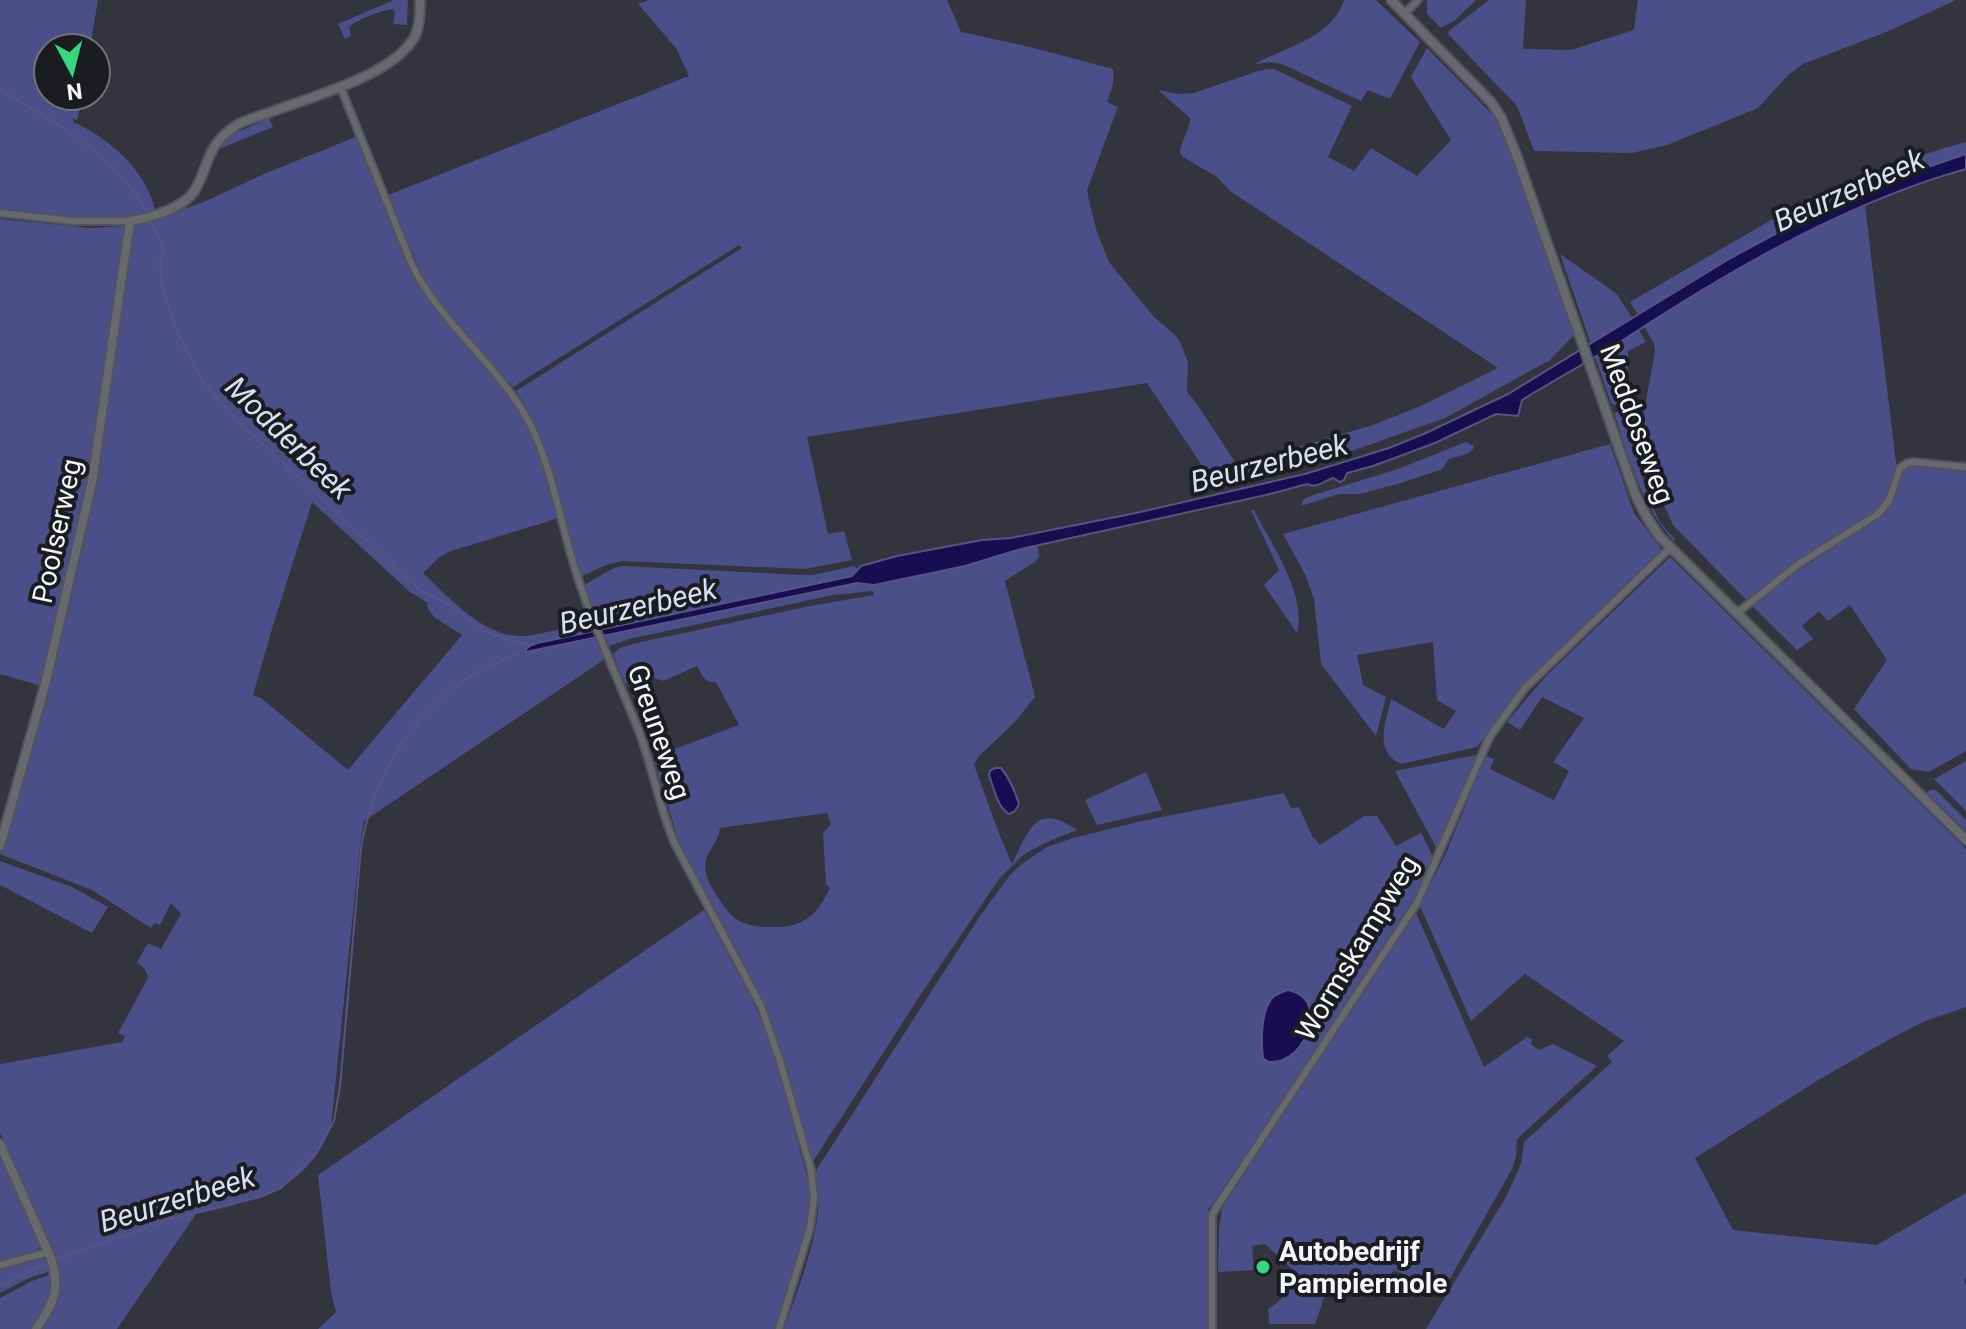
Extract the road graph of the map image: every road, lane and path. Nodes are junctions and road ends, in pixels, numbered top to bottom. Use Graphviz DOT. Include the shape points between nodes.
graph roads {
  1 [pos="420,0"];
  2 [pos="1391,0"];
  3 [pos="1418,0"];
  4 [pos="1404,14"];
  5 [pos="340,86"];
  6 [pos="0,213"];
  7 [pos="130,221"];
  8 [pos="1966,467"];
  9 [pos="1671,547"];
  10 [pos="1736,614"];
  11 [pos="1966,840"];
  12 [pos="0,846"];
  13 [pos="0,1144"];
  14 [pos="50,1254"];
  15 [pos="0,1265"];
  16 [pos="36,1329"];
  17 [pos="779,1329"];
  18 [pos="1212,1329"];
  1 -- 5 [label="street" via="417,33 407,48 388,65"];
  2 -- 4 [label="street, Meddoseweg"];
  3 -- 4 [label="street"];
  4 -- 9 [label="street, Meddoseweg" via="1497,109 1635,494"];
  5 -- 7 [label="street" via="239,124 218,140 188,198 156,215"];
  5 -- 17 [label="street, Greuneweg" via="421,284 500,376 531,426 578,579 652,766 674,842 770,1029 811,1170 814,1198"];
  6 -- 7 [label="street"];
  7 -- 12 [label="street, Poolserweg" via="92,482 45,685"];
  8 -- 10 [label="street" via="1904,465 1878,514 1800,563"];
  9 -- 10 [label="street, Meddoseweg"];
  9 -- 18 [label="street, Wormskampweg" via="1525,688 1490,736 1417,903 1212,1215"];
  10 -- 11 [label="street, Meddoseweg"];
  13 -- 14 [label="street"];
  14 -- 15 [label="street"];
  14 -- 16 [label="street" via="56,1295"];
}
